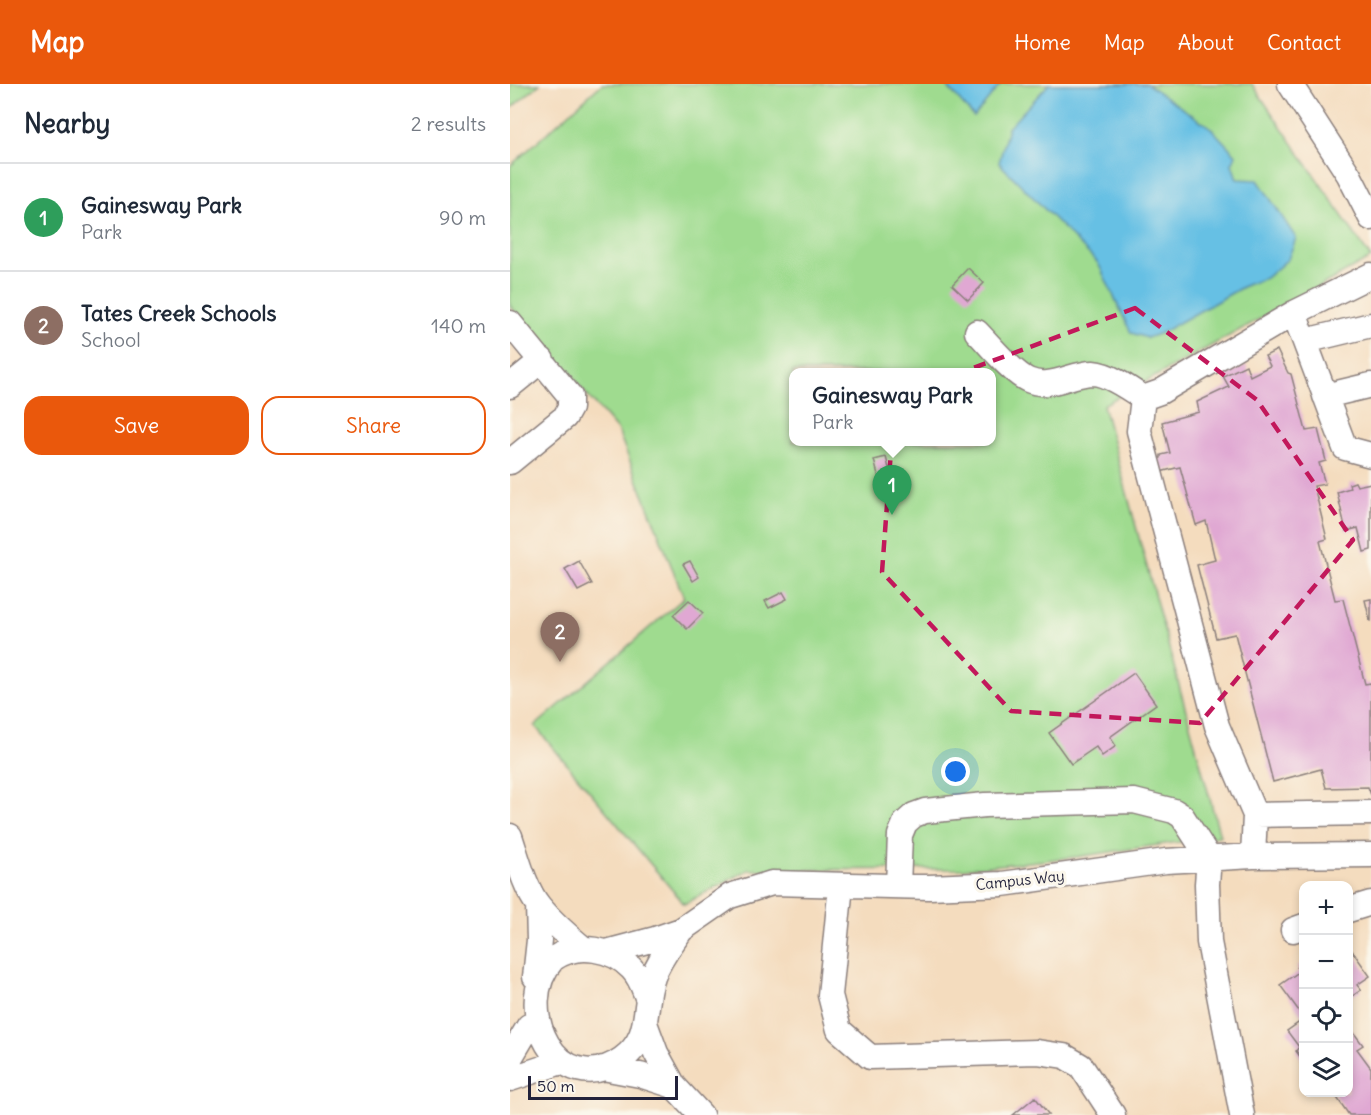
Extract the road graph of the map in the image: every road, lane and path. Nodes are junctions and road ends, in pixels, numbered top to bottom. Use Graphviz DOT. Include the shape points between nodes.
graph roads {
  1 [pos="1290,84"];
  2 [pos="1371,218"];
  3 [pos="1371,275"];
  4 [pos="1294,313"];
  5 [pos="510,323"];
  6 [pos="1371,325"];
  7 [pos="977,332"];
  8 [pos="1305,341"];
  9 [pos="542,360"];
  10 [pos="510,386"];
  11 [pos="1371,386"];
  12 [pos="1325,396"];
  13 [pos="1143,398"];
  14 [pos="1369,453"];
  15 [pos="510,462"];
  16 [pos="1371,813"];
  17 [pos="1255,815"];
  18 [pos="510,836"];
  19 [pos="1371,855"];
  20 [pos="1253,856"];
  21 [pos="1209,858"];
  22 [pos="841,885"];
  23 [pos="898,886"];
  24 [pos="1371,903"];
  25 [pos="538,905"];
  26 [pos="1353,908"];
  27 [pos="681,930"];
  28 [pos="595,950"];
  29 [pos="536,977"];
  30 [pos="647,997"];
  31 [pos="529,1026"];
  32 [pos="646,1026"];
  33 [pos="510,1058"];
  34 [pos="558,1063"];
  35 [pos="603,1068"];
  36 [pos="510,1079"];
  37 [pos="674,1086"];
  38 [pos="701,1115"];
  39 [pos="1113,1115"];
  40 [pos="1242,1115"];
  1 -- 2 [label="street"];
  3 -- 4 [label="street"];
  4 -- 8 [label="street"];
  4 -- 13 [label="street" via="1160,392"];
  5 -- 9 [label="street"];
  6 -- 8 [label="street"];
  7 -- 13 [label="street" via="1005,362 1029,380 1050,383 1094,373"];
  8 -- 12 [label="street"];
  9 -- 10 [label="street"];
  9 -- 15 [label="street" via="570,396 570,408 565,417"];
  11 -- 12 [label="street"];
  12 -- 14 [label="street" via="1345,448"];
  13 -- 17 [label="street" via="1139,431 1217,726"];
  16 -- 17 [label="street"];
  17 -- 20 [label="street"];
  18 -- 25 [label="street"];
  19 -- 20 [label="street, Campus Way"];
  20 -- 21 [label="street, Campus Way"];
  21 -- 23 [label="street, Campus Way" via="1002,884"];
  21 -- 23 [label="street" via="1182,816 1156,806 1134,801 985,805 925,811 905,823 900,835"];
  21 -- 40 [label="street" via="1209,942"];
  22 -- 23 [label="street, Campus Way"];
  22 -- 27 [label="street, Campus Way" via="772,883 730,896"];
  22 -- 39 [label="street" via="830,995 839,1030 870,1058 1037,1052 1064,1056 1081,1066"];
  24 -- 26 [label="street"];
  25 -- 28 [label="street" via="566,934"];
  25 -- 29 [label="street"];
  27 -- 28 [label="street, Campus Way"];
  27 -- 30 [label="street, Campus Way" via="659,962"];
  28 -- 29 [label="street" via="569,951 556,957"];
  28 -- 30 [label="street" via="620,959 633,969"];
  29 -- 31 [label="street" via="526,1009"];
  30 -- 32 [label="street"];
  31 -- 33 [label="street"];
  31 -- 34 [label="street" via="535,1041"];
  32 -- 35 [label="street" via="630,1052"];
  32 -- 37 [label="street"];
  34 -- 35 [label="street" via="588,1070"];
  34 -- 36 [label="street"];
  35 -- 37 [label="street"];
  37 -- 38 [label="street"];
}
